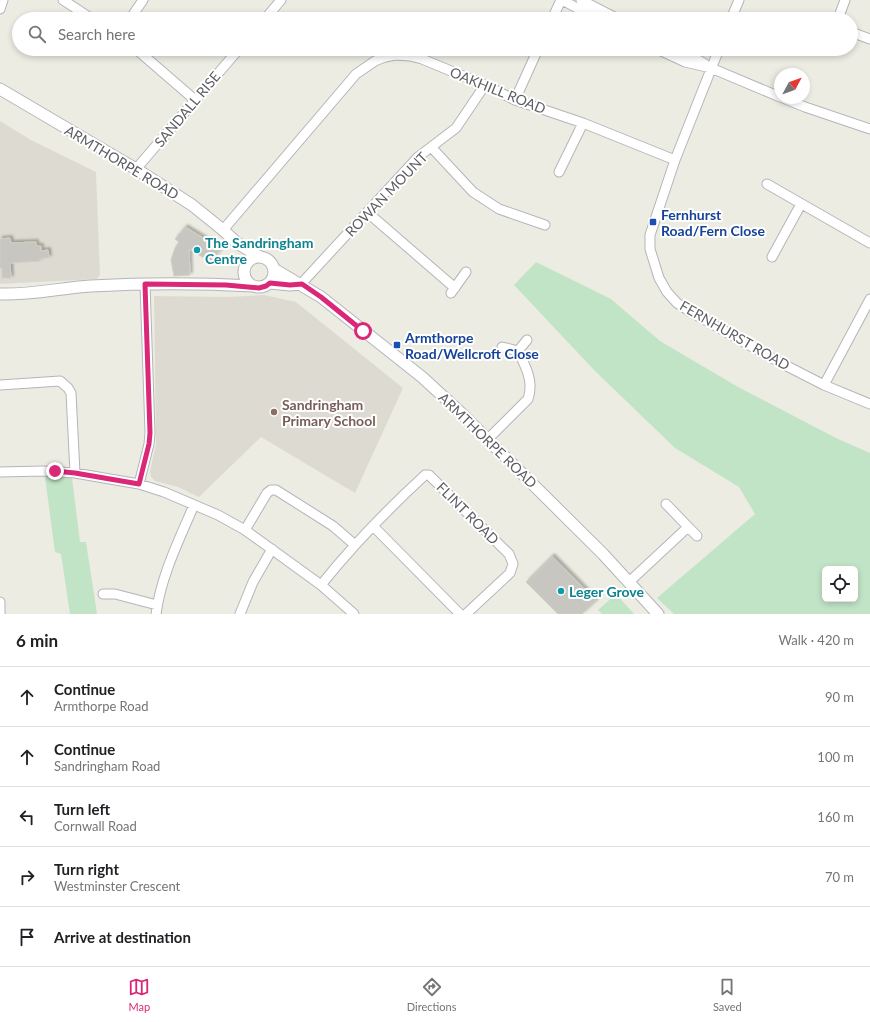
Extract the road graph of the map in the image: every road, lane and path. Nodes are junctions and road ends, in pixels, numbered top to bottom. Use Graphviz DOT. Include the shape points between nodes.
graph roads {
  1 [pos="3,0"];
  2 [pos="63,0"];
  3 [pos="143,0"];
  4 [pos="281,0"];
  5 [pos="561,0"];
  6 [pos="580,0"];
  7 [pos="738,0"];
  8 [pos="845,0"];
  9 [pos="0,9"];
  10 [pos="81,12"];
  11 [pos="135,12"];
  12 [pos="271,12"];
  13 [pos="555,12"];
  14 [pos="584,12"];
  15 [pos="604,12"];
  16 [pos="734,12"];
  17 [pos="841,12"];
  18 [pos="858,35"];
  19 [pos="870,39"];
  20 [pos="144,56"];
  21 [pos="233,56"];
  22 [pos="392,56"];
  23 [pos="410,56"];
  24 [pos="535,56"];
  25 [pos="672,56"];
  26 [pos="693,56"];
  27 [pos="716,56"];
  28 [pos="711,68"];
  29 [pos="485,85"];
  30 [pos="0,89"];
  31 [pos="774,94"];
  32 [pos="194,100"];
  33 [pos="515,100"];
  34 [pos="798,104"];
  35 [pos="583,123"];
  36 [pos="870,129"];
  37 [pos="432,148"];
  38 [pos="675,160"];
  39 [pos="136,169"];
  40 [pos="558,172"];
  41 [pos="767,184"];
  42 [pos="801,204"];
  43 [pos="367,212"];
  44 [pos="545,225"];
  45 [pos="223,230"];
  46 [pos="870,243"];
  47 [pos="237,244"];
  48 [pos="260,257"];
  49 [pos="772,257"];
  50 [pos="274,269"];
  51 [pos="244,270"];
  52 [pos="466,272"];
  53 [pos="270,283"];
  54 [pos="145,284"];
  55 [pos="302,284"];
  56 [pos="226,285"];
  57 [pos="253,286"];
  58 [pos="0,294"];
  59 [pos="870,299"];
  60 [pos="527,340"];
  61 [pos="502,347"];
  62 [pos="518,351"];
  63 [pos="0,384"];
  64 [pos="824,385"];
  65 [pos="870,404"];
  66 [pos="488,439"];
  67 [pos="0,472"];
  68 [pos="75,473"];
  69 [pos="139,484"];
  70 [pos="666,504"];
  71 [pos="194,505"];
  72 [pos="373,526"];
  73 [pos="688,527"];
  74 [pos="245,530"];
  75 [pos="697,536"];
  76 [pos="355,545"];
  77 [pos="272,549"];
  78 [pos="629,582"];
  79 [pos="321,585"];
  80 [pos="103,594"];
  81 [pos="0,602"];
  82 [pos="157,609"];
  83 [pos="0,614"];
  84 [pos="240,614"];
  85 [pos="354,614"];
  86 [pos="460,614"];
  87 [pos="466,614"];
  88 [pos="658,614"];
  1 -- 9 [label="street"];
  2 -- 10 [label="street"];
  3 -- 11 [label="street"];
  4 -- 12 [label="street"];
  5 -- 13 [label="street"];
  5 -- 14 [label="street"];
  6 -- 15 [label="street"];
  7 -- 16 [label="street"];
  8 -- 17 [label="street"];
  18 -- 19 [label="street"];
  20 -- 32 [label="street"];
  21 -- 32 [label="street, SANDALL RISE"];
  22 -- 45 [label="street, OAKHILL ROAD" via="375,61 356,74"];
  23 -- 29 [label="street, OAKHILL ROAD"];
  24 -- 33 [label="street"];
  25 -- 28 [label="street"];
  26 -- 28 [label="street"];
  27 -- 28 [label="street, FERNHURST ROAD"];
  28 -- 31 [label="street"];
  28 -- 38 [label="street, FERNHURST ROAD"];
  29 -- 33 [label="street, OAKHILL ROAD"];
  29 -- 37 [label="street, ROWAN MOUNT" via="456,128"];
  30 -- 39 [label="street, ARMTHORPE ROAD"];
  32 -- 39 [label="street, SANDALL RISE"];
  33 -- 35 [label="street, OAKHILL ROAD"];
  34 -- 36 [label="street"];
  35 -- 38 [label="street, OAKHILL ROAD"];
  35 -- 40 [label="street"];
  37 -- 43 [label="street, ROWAN MOUNT" via="418,157"];
  37 -- 44 [label="street" via="473,192 499,209"];
  38 -- 64 [label="street, FERNHURST ROAD" via="650,235 653,261 667,292 677,303 691,312"];
  39 -- 45 [label="street, ARMTHORPE ROAD" via="192,204"];
  41 -- 42 [label="street"];
  42 -- 46 [label="street"];
  42 -- 49 [label="street"];
  43 -- 52 [label="street" via="453,291"];
  43 -- 55 [label="street, ROWAN MOUNT"];
  45 -- 47 [label="street, ARMTHORPE ROAD"];
  47 -- 48 [label="street, ARMTHORPE ROAD"];
  47 -- 51 [label="street, ARMTHORPE ROAD"];
  48 -- 50 [label="street" via="271,262"];
  48 -- 51 [label="street" via="252,259"];
  50 -- 53 [label="street"];
  50 -- 55 [label="street, ARMTHORPE ROAD"];
  51 -- 56 [label="street"];
  51 -- 57 [label="street" via="248,283"];
  53 -- 55 [label="street"];
  53 -- 57 [label="street" via="259,288"];
  54 -- 56 [label="street"];
  54 -- 58 [label="street"];
  54 -- 69 [label="street" via="150,433"];
  55 -- 66 [label="street, ARMTHORPE ROAD" via="422,377"];
  56 -- 57 [label="street"];
  59 -- 64 [label="street"];
  60 -- 62 [label="street"];
  61 -- 62 [label="street"];
  62 -- 66 [label="street" via="531,384 528,399"];
  63 -- 68 [label="street" via="60,382 68,388 71,393"];
  64 -- 65 [label="street, FERNHURST ROAD"];
  66 -- 78 [label="street, ARMTHORPE ROAD"];
  67 -- 68 [label="street"];
  68 -- 69 [label="street"];
  69 -- 71 [label="street"];
  70 -- 73 [label="street"];
  71 -- 74 [label="street"];
  71 -- 82 [label="street" via="173,552"];
  72 -- 76 [label="street, FLINT ROAD"];
  72 -- 86 [label="street"];
  72 -- 87 [label="street, FLINT ROAD" via="396,502 429,475 509,554 513,564 510,573"];
  73 -- 75 [label="street"];
  73 -- 78 [label="street"];
  74 -- 76 [label="street" via="267,493 276,490 332,526"];
  74 -- 77 [label="street"];
  76 -- 79 [label="street, FLINT ROAD"];
  77 -- 79 [label="street"];
  77 -- 84 [label="street" via="253,582"];
  78 -- 88 [label="street, ARMTHORPE ROAD"];
  79 -- 85 [label="street"];
  80 -- 82 [label="street" via="115,594"];
  81 -- 83 [label="street"];
}
